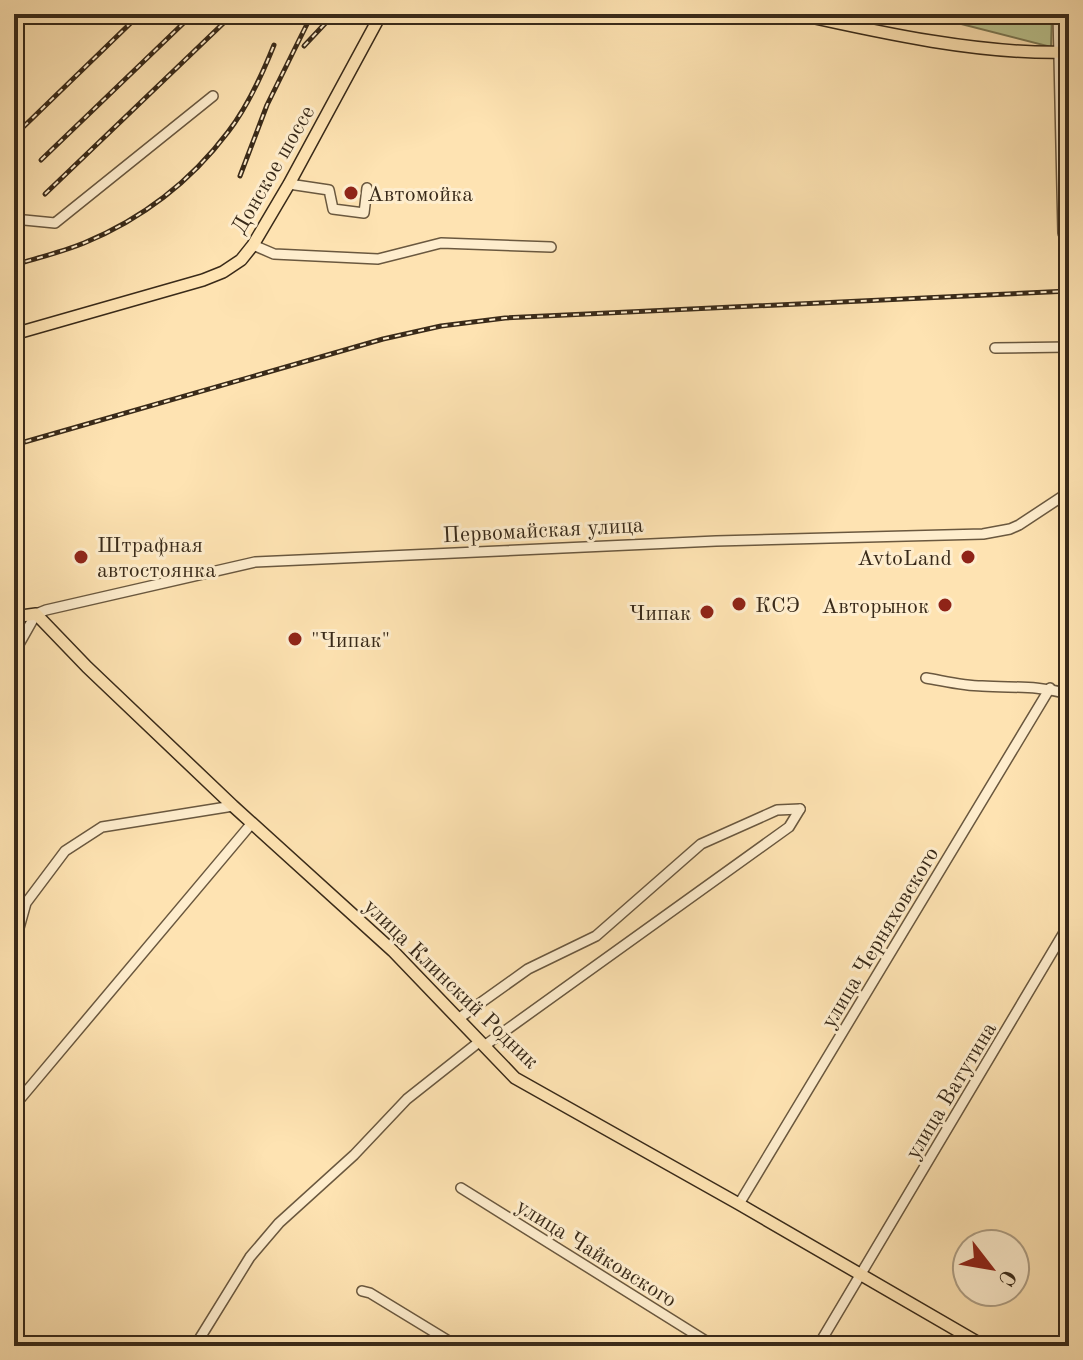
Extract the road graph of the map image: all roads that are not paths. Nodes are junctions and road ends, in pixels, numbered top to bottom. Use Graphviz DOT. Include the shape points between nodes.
graph roads {
  1 [pos="381,14"];
  2 [pos="797,14"];
  3 [pos="1058,14"];
  4 [pos="1064,52"];
  5 [pos="213,96"];
  6 [pos="289,184"];
  7 [pos="367,188"];
  8 [pos="14,219"];
  9 [pos="1063,233"];
  10 [pos="253,245"];
  11 [pos="551,247"];
  12 [pos="14,334"];
  13 [pos="1069,347"];
  14 [pos="995,348"];
  15 [pos="1069,495"];
  16 [pos="36,614"];
  17 [pos="14,617"];
  18 [pos="14,653"];
  19 [pos="926,678"];
  20 [pos="1050,688"];
  21 [pos="1069,694"];
  22 [pos="233,806"];
  23 [pos="252,823"];
  24 [pos="1069,924"];
  25 [pos="14,946"];
  26 [pos="458,1019"];
  27 [pos="482,1044"];
  28 [pos="20,1099"];
  29 [pos="461,1188"];
  30 [pos="739,1204"];
  31 [pos="862,1274"];
  32 [pos="362,1291"];
  33 [pos="195,1346"];
  34 [pos="457,1346"];
  35 [pos="714,1346"];
  36 [pos="818,1346"];
  37 [pos="984,1346"];
  1 -- 6 [label="main road, Донское шоссе"];
  2 -- 4 [label="main road" via="958,44"];
  3 -- 4 [label="street"];
  4 -- 9 [label="street"];
  5 -- 8 [label="street" via="55,223"];
  6 -- 7 [label="street" via="329,190 333,209 364,213"];
  6 -- 10 [label="main road, Донское шоссе"];
  10 -- 11 [label="street" via="274,254 378,259 441,243"];
  10 -- 12 [label="main road, Донское шоссе" via="241,260 203,280"];
  13 -- 14 [label="street"];
  15 -- 16 [label="street, Первомайская улица" via="1010,529 983,534 255,562"];
  16 -- 17 [label="main road, Первомайская улица"];
  16 -- 18 [label="street"];
  16 -- 22 [label="main road, улица Клинский Родник"];
  19 -- 20 [label="street"];
  20 -- 21 [label="street"];
  20 -- 30 [label="street, улица Черняховского"];
  22 -- 23 [label="main road, улица Клинский Родник"];
  22 -- 25 [label="street" via="102,827 65,851 26,903"];
  23 -- 26 [label="main road, улица Клинский Родник" via="393,951"];
  23 -- 28 [label="street"];
  24 -- 31 [label="street, улица Ватутина"];
  26 -- 27 [label="main road, улица Клинский Родник"];
  26 -- 27 [label="street" via="528,969 596,936 701,844 777,810 800,809 789,827"];
  27 -- 30 [label="main road, улица Клинский Родник" via="515,1078"];
  27 -- 33 [label="street" via="407,1099 279,1223 250,1257"];
  29 -- 35 [label="street, улица Чайковского"];
  30 -- 31 [label="main road, улица Клинский Родник"];
  31 -- 36 [label="street, улица Ватутина"];
  31 -- 37 [label="main road, улица Клинский Родник"];
  32 -- 34 [label="street"];
}
